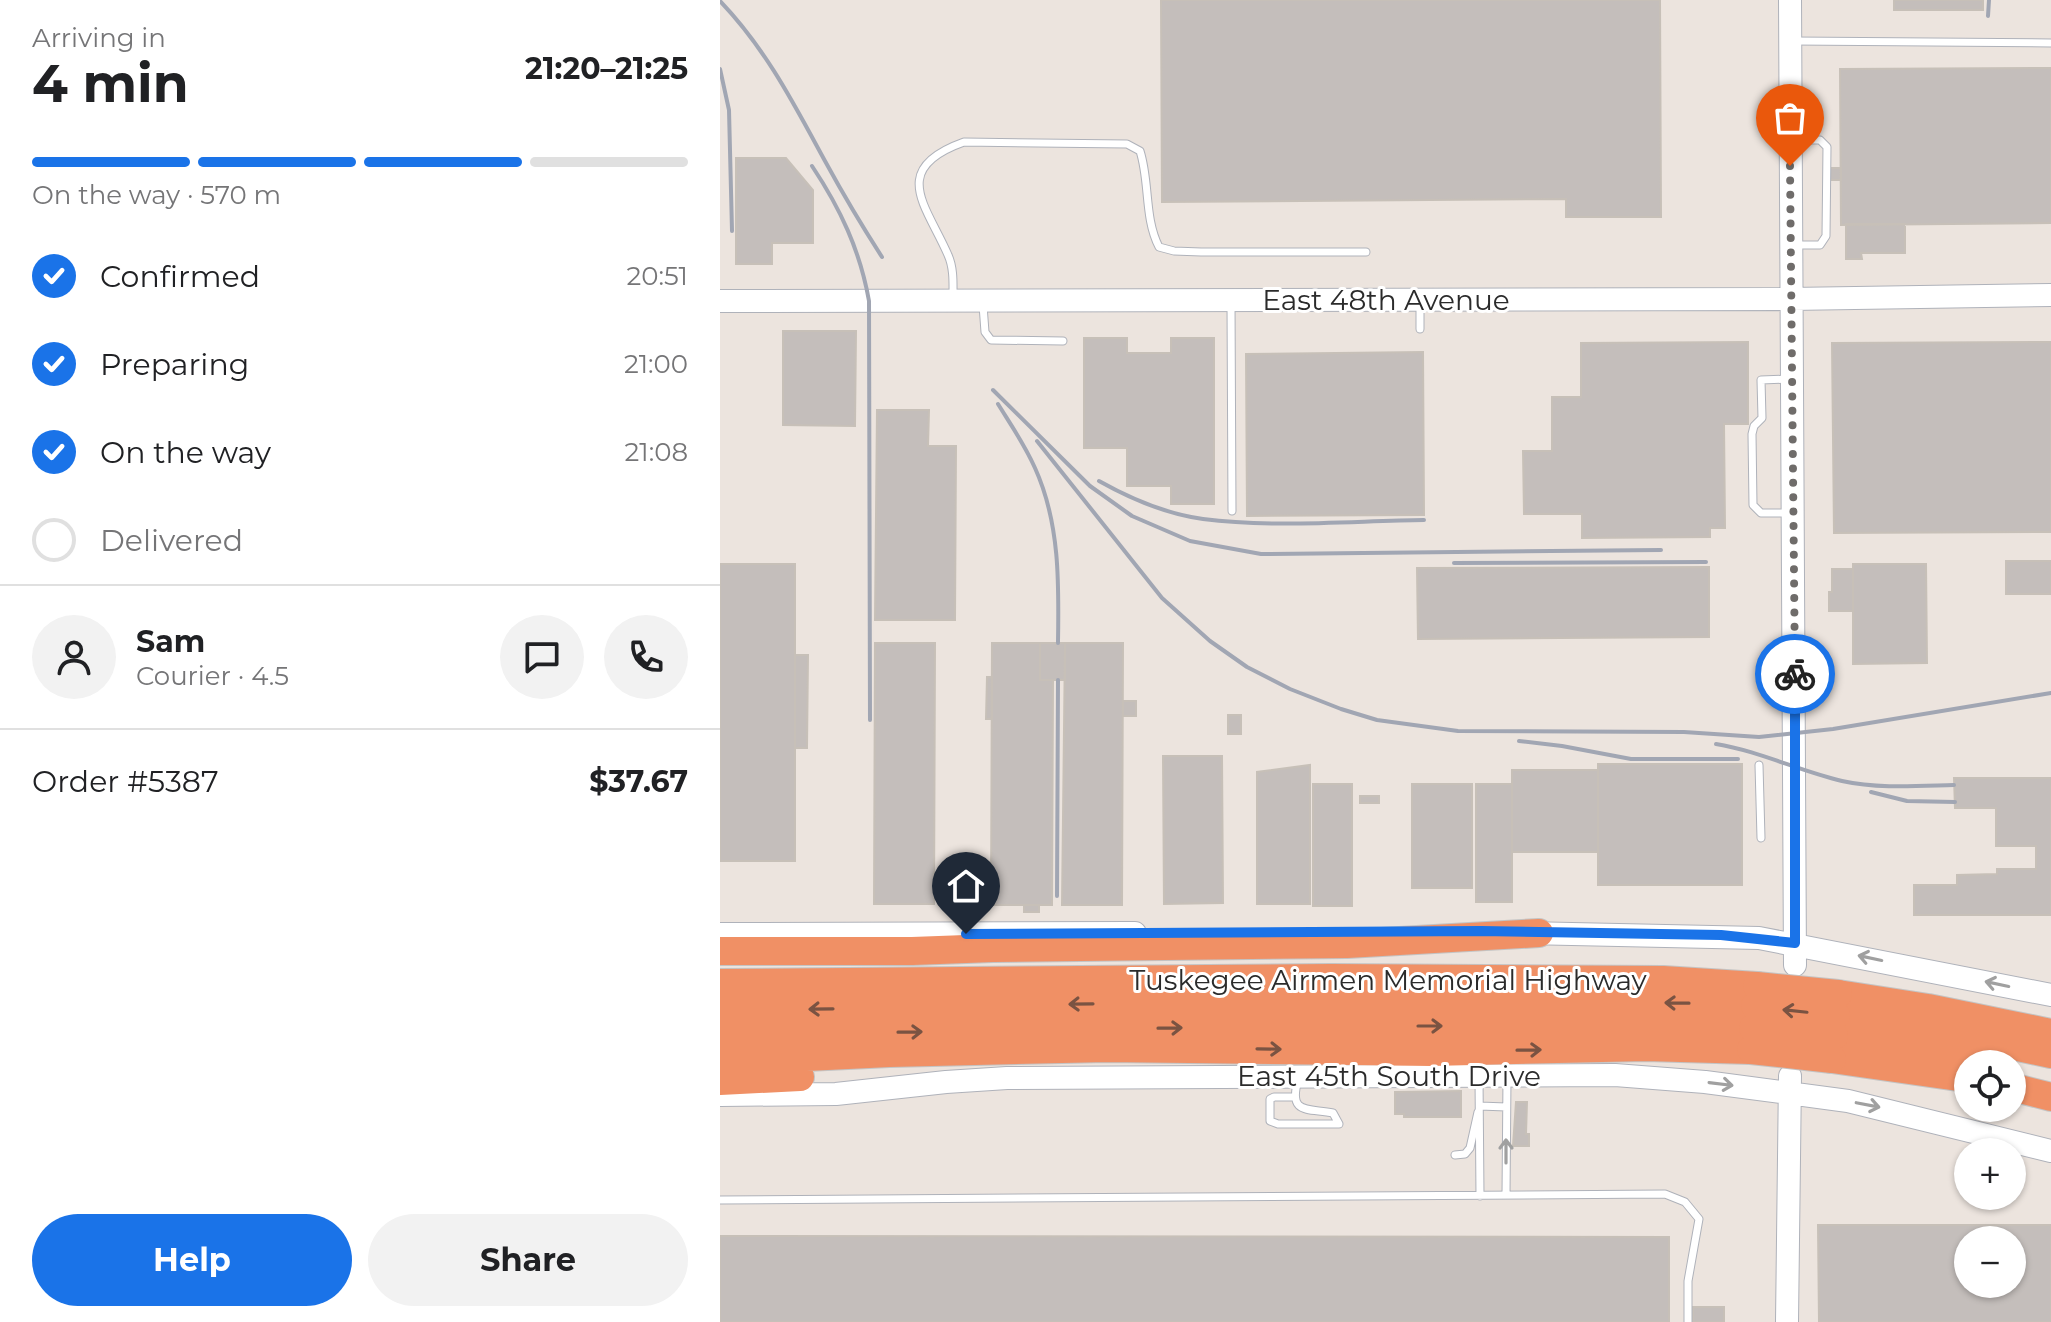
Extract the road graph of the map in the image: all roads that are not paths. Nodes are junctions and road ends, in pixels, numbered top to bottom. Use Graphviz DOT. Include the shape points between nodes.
graph roads {
  1 [pos="1790,0"];
  2 [pos="1790,41"];
  3 [pos="2051,43"];
  4 [pos="1790,140"];
  5 [pos="1790,245"];
  6 [pos="1366,252"];
  7 [pos="2051,295"];
  8 [pos="1420,299"];
  9 [pos="1790,299"];
  10 [pos="1231,300"];
  11 [pos="720,301"];
  12 [pos="953,301"];
  13 [pos="983,301"];
  14 [pos="1420,329"];
  15 [pos="1063,341"];
  16 [pos="1791,379"];
  17 [pos="1232,511"];
  18 [pos="1793,513"];
  19 [pos="1759,765"];
  20 [pos="1761,838"];
  21 [pos="1539,933"];
  22 [pos="720,934"];
  23 [pos="720,951"];
  24 [pos="912,951"];
  25 [pos="1795,954"];
  26 [pos="1249,978"];
  27 [pos="720,983"];
  28 [pos="2051,995"];
  29 [pos="720,1009"];
  30 [pos="1754,1018"];
  31 [pos="1835,1026"];
  32 [pos="720,1032"];
  33 [pos="2051,1033"];
  34 [pos="1107,1048"];
  35 [pos="2051,1054"];
  36 [pos="1954,1057"];
  37 [pos="720,1058"];
  38 [pos="1954,1073"];
  39 [pos="1479,1075"];
  40 [pos="1507,1075"];
  41 [pos="2026,1075"];
  42 [pos="720,1081"];
  43 [pos="2051,1081"];
  44 [pos="1790,1086"];
  45 [pos="1297,1087"];
  46 [pos="2026,1091"];
  47 [pos="720,1095"];
  48 [pos="2051,1097"];
  49 [pos="1480,1106"];
  50 [pos="1506,1107"];
  51 [pos="2051,1151"];
  52 [pos="1455,1155"];
  53 [pos="1506,1195"];
  54 [pos="1480,1196"];
  55 [pos="720,1200"];
  56 [pos="1688,1322"];
  57 [pos="1787,1322"];
  1 -- 2 [label="main road"];
  2 -- 3 [label="lane"];
  2 -- 4 [label="main road"];
  4 -- 5 [label="main road"];
  4 -- 5 [label="lane" via="1820,140 1827,147 1826,236 1820,245"];
  5 -- 9 [label="main road"];
  6 -- 12 [label="lane" via="1159,247 1151,231 1147,172 1140,151 1127,144 964,142 929,159 920,175 919,195 950,258"];
  7 -- 9 [label="main road, East 48th Avenue"];
  8 -- 9 [label="main road, East 48th Avenue"];
  8 -- 10 [label="main road, East 48th Avenue"];
  8 -- 14 [label="lane"];
  9 -- 16 [label="main road"];
  10 -- 13 [label="main road, East 48th Avenue"];
  10 -- 17 [label="lane"];
  11 -- 12 [label="main road, East 48th Avenue"];
  12 -- 13 [label="main road, East 48th Avenue"];
  13 -- 15 [label="lane" via="985,332 991,340"];
  16 -- 18 [label="main road"];
  16 -- 18 [label="lane" via="1761,380 1762,418 1754,426 1752,448 1753,505 1761,513"];
  18 -- 25 [label="main road"];
  19 -- 20 [label="lane"];
  21 -- 22 [label="main road"];
  21 -- 24 [label="highway" via="1347,944"];
  21 -- 25 [label="main road" via="1721,935"];
  23 -- 24 [label="highway"];
  24 -- 26 [label="highway" via="1186,965"];
  28 -- 25 [label="main road, one-way"];
  26 -- 27 [label="highway, Tuskegee Airmen Memorial Highway"];
  26 -- 30 [label="highway, Tuskegee Airmen Memorial Highway" via="1663,980"];
  30 -- 29 [label="highway, one-way" via="1600,1002"];
  31 -- 30 [label="highway, Tuskegee Airmen Memorial Highway, one-way, bridge"];
  30 -- 31 [label="highway, Tuskegee Airmen Memorial Highway, bridge"];
  32 -- 30 [label="highway, one-way" via="1682,1025"];
  34 -- 30 [label="highway, Tuskegee Airmen Memorial Highway, one-way" via="1431,1052 1660,1047"];
  31 -- 33 [label="highway, Tuskegee Airmen Memorial Highway" via="1928,1008"];
  31 -- 35 [label="highway" via="1910,1024"];
  31 -- 36 [label="highway"];
  31 -- 38 [label="highway, Tuskegee Airmen Memorial Highway"];
  34 -- 37 [label="highway, Tuskegee Airmen Memorial Highway"];
  34 -- 42 [label="highway" via="1044,1062"];
  39 -- 40 [label="main road, East 45th South Drive"];
  39 -- 45 [label="main road, East 45th South Drive"];
  39 -- 49 [label="lane"];
  40 -- 44 [label="main road, East 45th South Drive, one-way"];
  40 -- 50 [label="lane"];
  41 -- 43 [label="highway"];
  44 -- 51 [label="main road, East 45th South Drive, one-way"];
  44 -- 57 [label="main road"];
  45 -- 45 [label="lane" via="1271,1098 1270,1121 1339,1124 1333,1113 1300,1107"];
  45 -- 47 [label="main road, East 45th South Drive" via="1007,1078 836,1094"];
  46 -- 48 [label="highway"];
  49 -- 50 [label="lane"];
  49 -- 52 [label="lane" via="1470,1148"];
  49 -- 54 [label="lane"];
  53 -- 50 [label="lane, one-way"];
  53 -- 54 [label="lane"];
  53 -- 56 [label="lane" via="1659,1193 1685,1202 1699,1219 1688,1281"];
  54 -- 55 [label="lane"];
}
